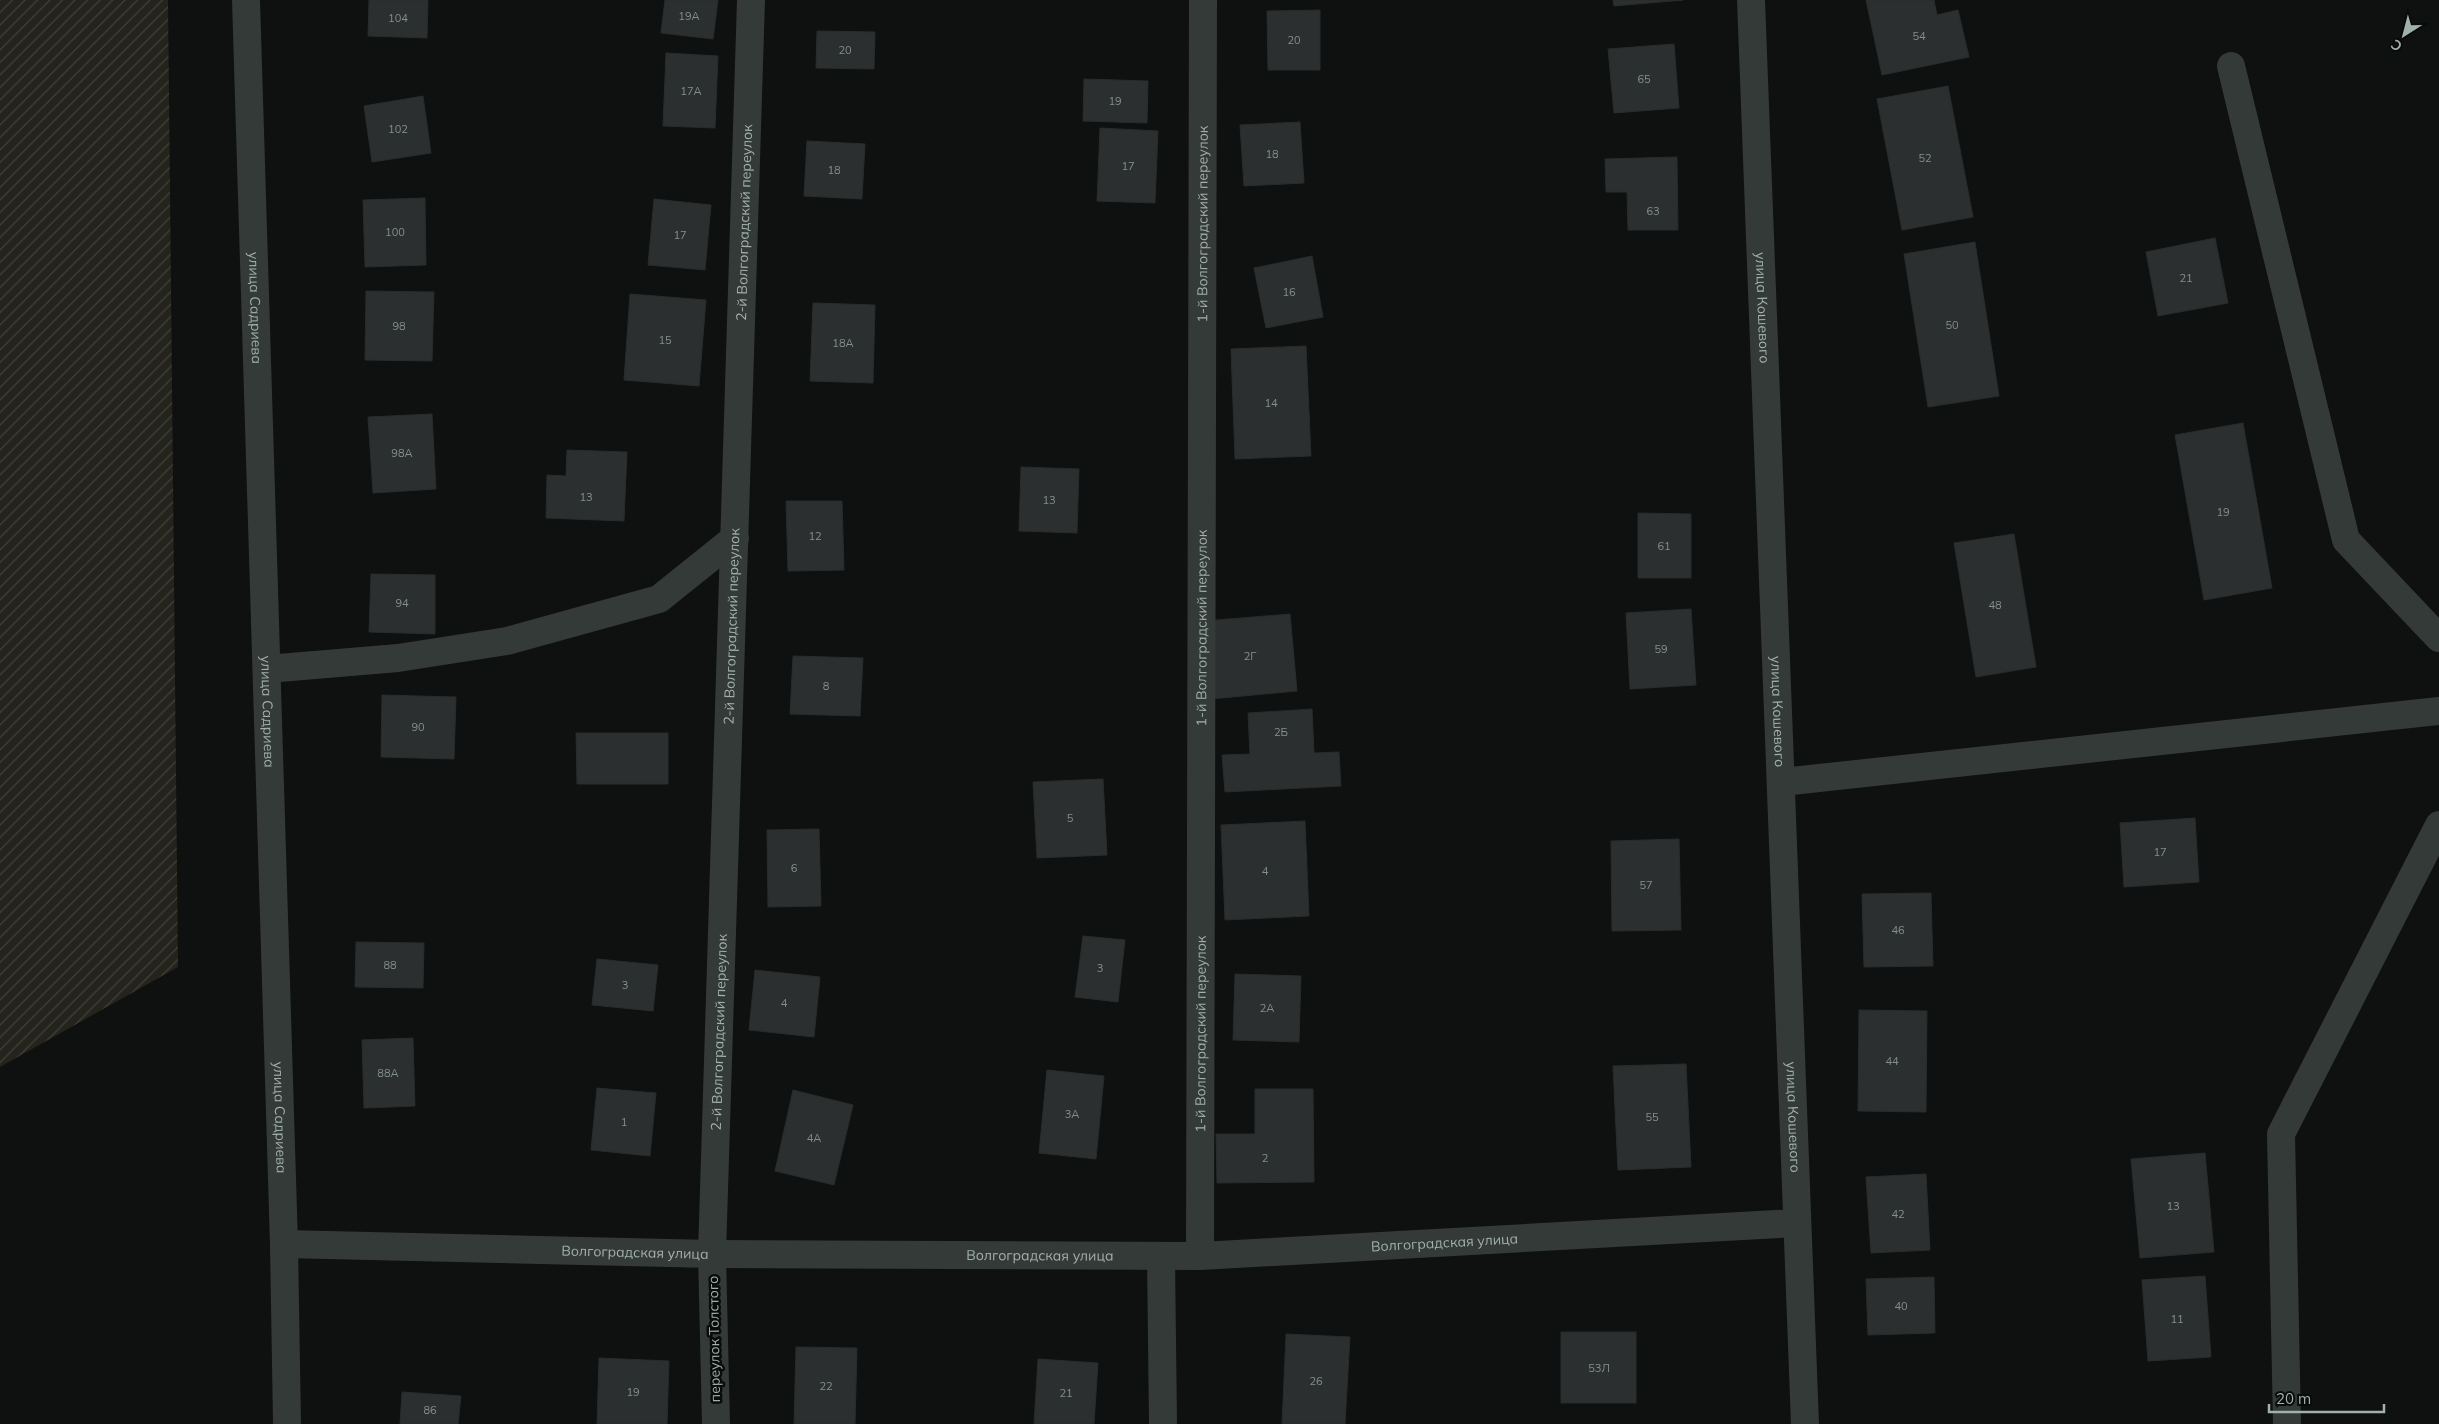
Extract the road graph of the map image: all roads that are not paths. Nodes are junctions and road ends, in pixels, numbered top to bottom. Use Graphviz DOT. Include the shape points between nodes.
graph roads {
  1 [pos="246,0"];
  2 [pos="751,0"];
  3 [pos="1204,0"];
  4 [pos="1751,0"];
  5 [pos="2231,66"];
  6 [pos="735,538"];
  7 [pos="2439,638"];
  8 [pos="266,668"];
  9 [pos="2439,711"];
  10 [pos="1782,782"];
  11 [pos="2439,825"];
  12 [pos="1796,1223"];
  13 [pos="284,1244"];
  14 [pos="712,1254"];
  15 [pos="1161,1256"];
  16 [pos="1200,1256"];
  17 [pos="287,1424"];
  18 [pos="716,1424"];
  19 [pos="1163,1424"];
  20 [pos="1805,1424"];
  21 [pos="2287,1424"];
  1 -- 8 [label="street, улица Садриева"];
  2 -- 6 [label="street, 2-й Волгоградский переулок"];
  3 -- 16 [label="street, 1-й Волгоградский переулок"];
  4 -- 10 [label="street, улица Кошевого"];
  5 -- 7 [label="street" via="2346,540"];
  6 -- 8 [label="street" via="659,600 507,641 398,658"];
  6 -- 14 [label="street, 2-й Волгоградский переулок"];
  8 -- 13 [label="street, улица Садриева"];
  9 -- 10 [label="street"];
  10 -- 12 [label="street, улица Кошевого"];
  11 -- 21 [label="street" via="2281,1134"];
  12 -- 16 [label="street, Волгоградская улица"];
  12 -- 20 [label="street, улица Кошевого"];
  13 -- 14 [label="street, Волгоградская улица"];
  13 -- 17 [label="street, улица Садриева"];
  14 -- 15 [label="street, Волгоградская улица"];
  14 -- 18 [label="street, переулок Толстого"];
  15 -- 16 [label="street, Волгоградская улица"];
  15 -- 19 [label="street"];
}
